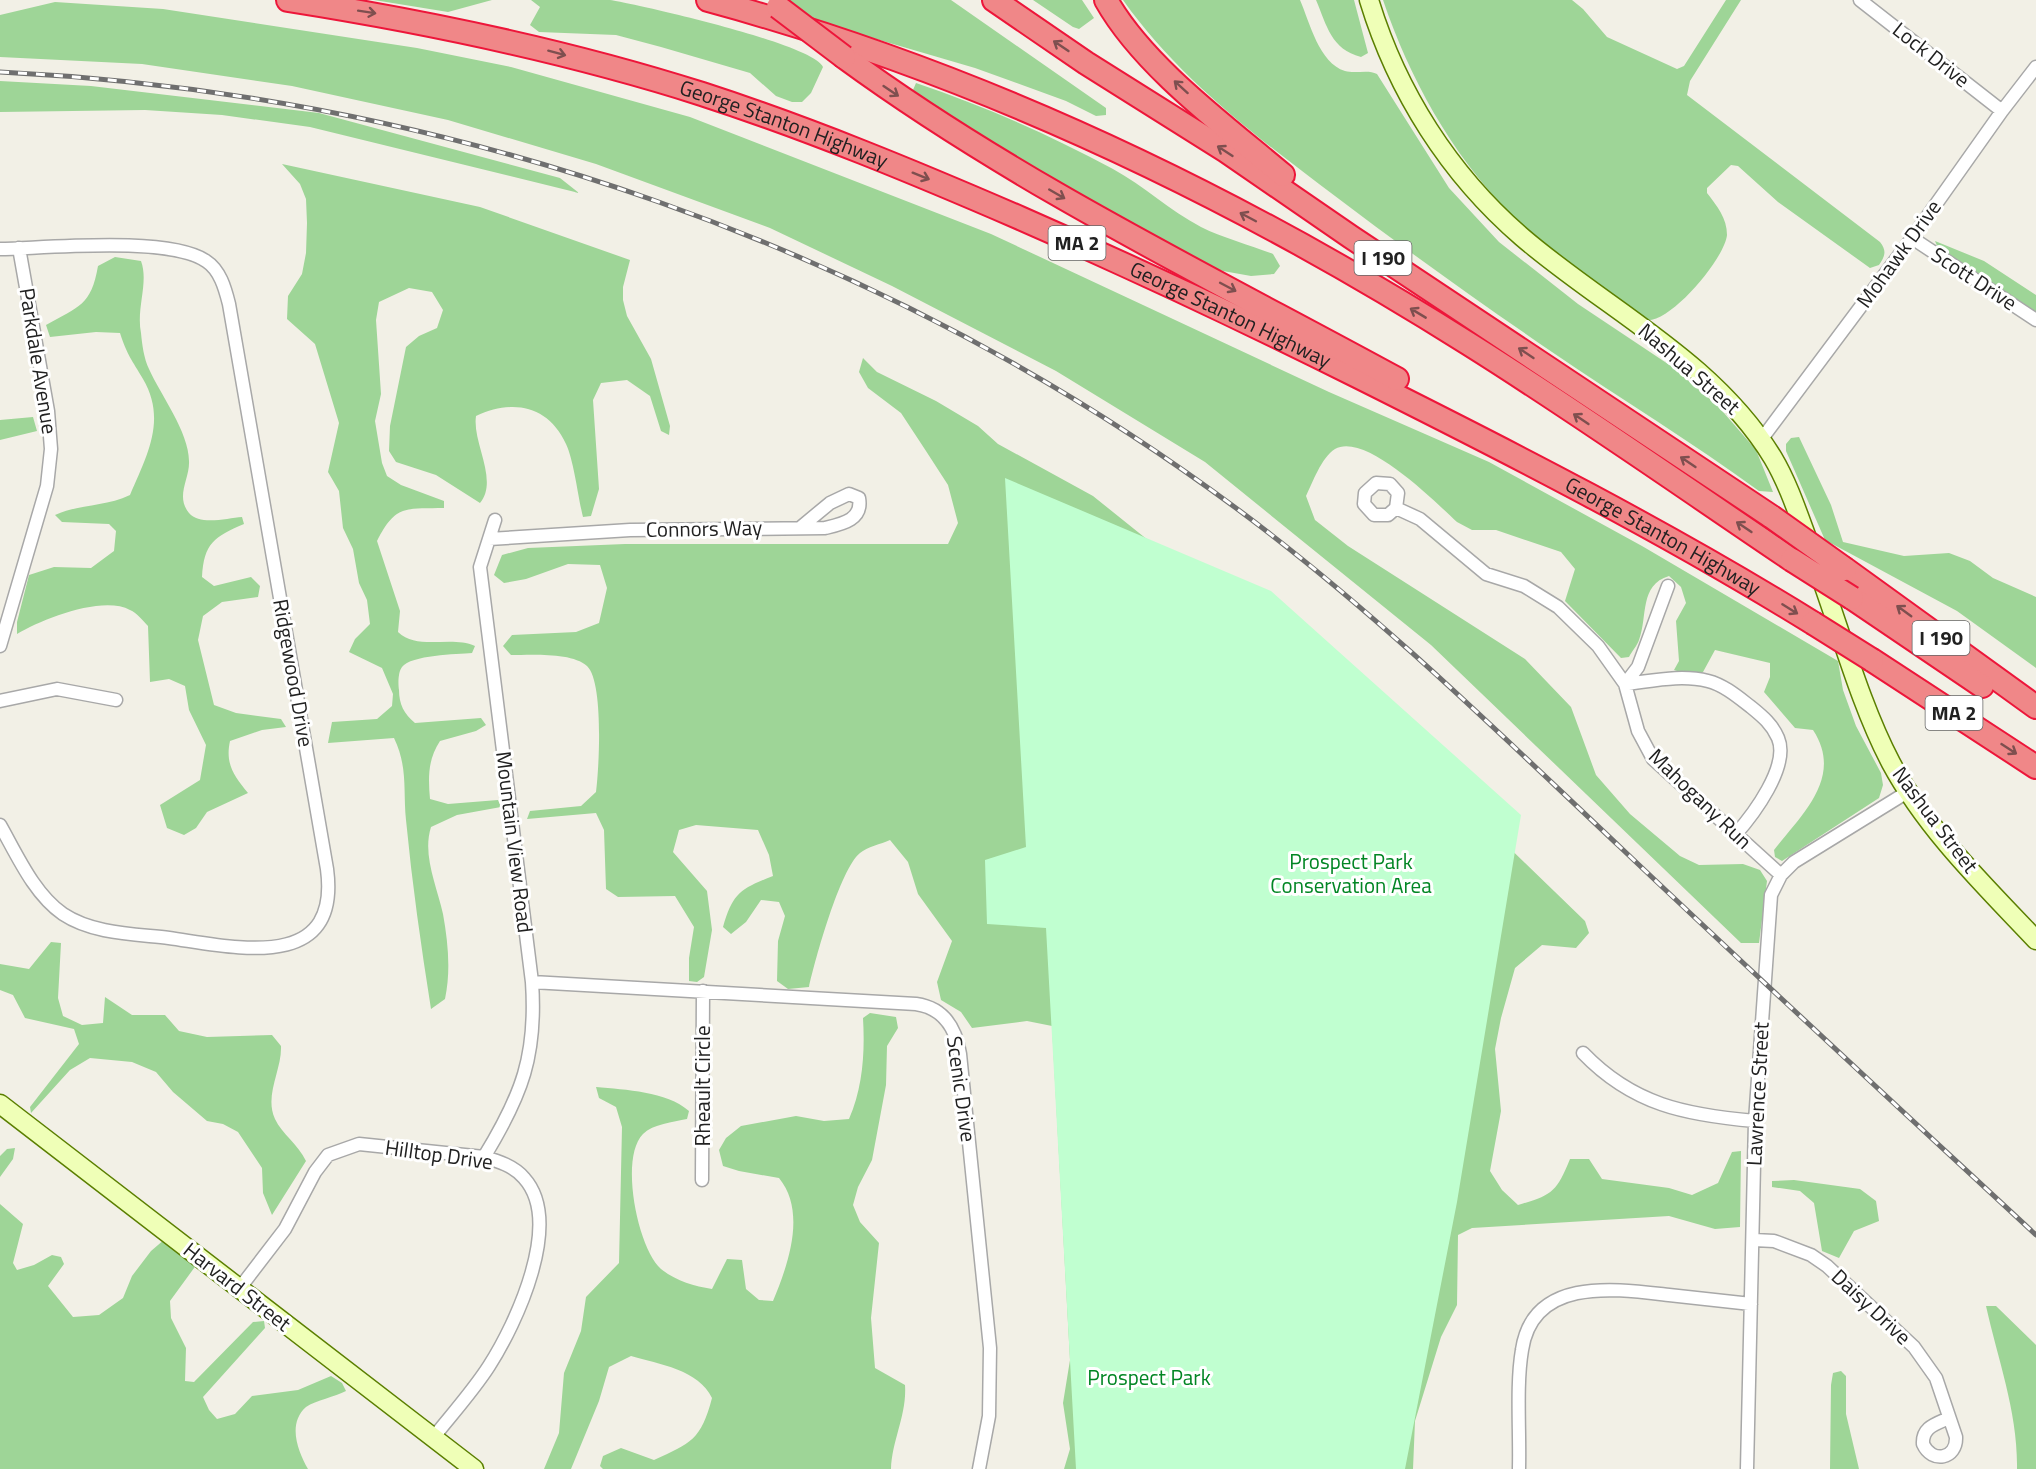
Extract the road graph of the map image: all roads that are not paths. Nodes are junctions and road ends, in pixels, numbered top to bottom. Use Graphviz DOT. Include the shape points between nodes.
graph roads {
  1 [pos="288,0"];
  2 [pos="708,0"];
  3 [pos="994,0"];
  4 [pos="1106,0"];
  5 [pos="1369,0"];
  6 [pos="1860,0"];
  7 [pos="773,4"];
  8 [pos="2036,67"];
  9 [pos="2001,111"];
  10 [pos="1912,238"];
  11 [pos="19,248"];
  12 [pos="0,249"];
  13 [pos="1386,260"];
  14 [pos="2036,320"];
  15 [pos="1761,440"];
  16 [pos="1588,492"];
  17 [pos="1396,508"];
  18 [pos="495,520"];
  19 [pos="801,527"];
  20 [pos="489,539"];
  21 [pos="1668,586"];
  22 [pos="0,646"];
  23 [pos="1626,684"];
  24 [pos="116,700"];
  25 [pos="0,701"];
  26 [pos="2036,707"];
  27 [pos="2036,722"];
  28 [pos="2036,767"];
  29 [pos="1909,791"];
  30 [pos="0,825"];
  31 [pos="1735,835"];
  32 [pos="1781,875"];
  33 [pos="2036,940"];
  34 [pos="532,982"];
  35 [pos="703,991"];
  36 [pos="1583,1053"];
  37 [pos="0,1104"];
  38 [pos="1755,1121"];
  39 [pos="484,1157"];
  40 [pos="702,1180"];
  41 [pos="1754,1240"];
  42 [pos="239,1289"];
  43 [pos="1751,1304"];
  44 [pos="1949,1418"];
  45 [pos="433,1438"];
  46 [pos="1519,1468"];
  47 [pos="474,1469"];
  48 [pos="979,1469"];
  49 [pos="1747,1469"];
  1 -- 16 [label="highway, George Stanton Highway / MA 2, one-way" via="483,35 637,75 788,124 1127,264"];
  27 -- 2 [label="highway, George Stanton Highway / MA 2, one-way, bridge" via="1470,344 1290,239 1105,145 944,76"];
  13 -- 3 [label="highway, I 190, one-way"];
  13 -- 4 [label="highway, one-way" via="1161,69"];
  5 -- 15 [label="main road, Nashua Street" via="1388,56 1407,94 1428,131 1474,190 1522,237 1703,376 1739,411"];
  6 -- 9 [label="street, Lock Drive"];
  7 -- 16 [label="highway, one-way, bridge" via="909,103 1011,168 1460,414"];
  8 -- 9 [label="street, Mohawk Drive"];
  9 -- 10 [label="street, Mohawk Drive"];
  10 -- 14 [label="street, Scott Drive"];
  10 -- 15 [label="street, Mohawk Drive"];
  11 -- 12 [label="street, Ridgewood Drive"];
  11 -- 22 [label="street, Parkdale Avenue" via="48,411 51,449 47,486"];
  11 -- 30 [label="street, Ridgewood Drive" via="172,248 207,261 223,283 327,870 326,910 304,938 270,948 233,947 99,928 74,920 53,906 30,877"];
  26 -- 13 [label="highway, I 190, one-way, bridge" via="1772,517"];
  15 -- 29 [label="main road, Nashua Street" via="1784,478 1878,735"];
  16 -- 28 [label="highway, George Stanton Highway / MA 2, one-way, bridge" via="1813,623"];
  17 -- 23 [label="street, Mahogany Run" via="1420,519 1486,574 1524,586 1558,607 1598,646"];
  18 -- 20 [label="street, Mountain View Road"];
  19 -- 20 [label="street, Connors Way" via="608,531"];
  20 -- 34 [label="street, Mountain View Road" via="480,567"];
  21 -- 23 [label="street" via="1638,667"];
  23 -- 31 [label="street, Mahogany Run" via="1638,731 1653,759"];
  23 -- 31 [label="street" via="1678,678 1710,681 1772,725 1780,746 1778,763 1756,811"];
  24 -- 25 [label="street" via="57,689"];
  29 -- 32 [label="street, Lawrence Street" via="1805,854"];
  29 -- 33 [label="main road, Nashua Street" via="1930,822"];
  31 -- 32 [label="street, Mahogany Run"];
  32 -- 38 [label="street, Lawrence Street" via="1768,907"];
  34 -- 35 [label="street, Scenic Drive"];
  34 -- 39 [label="street, Mountain View Road" via="529,1062 504,1122"];
  35 -- 40 [label="street, Rheault Circle"];
  35 -- 48 [label="street, Scenic Drive" via="922,1005 936,1011 953,1028 960,1054 990,1348 989,1416"];
  36 -- 38 [label="street" via="1623,1086 1676,1111"];
  37 -- 42 [label="main road, Harvard Street"];
  38 -- 41 [label="street, Lawrence Street"];
  39 -- 42 [label="street, Hilltop Drive" via="360,1144 328,1155 285,1228"];
  39 -- 45 [label="street, Hilltop Drive" via="511,1167 530,1186 538,1218 536,1251 528,1285 489,1367"];
  41 -- 43 [label="street, Lawrence Street"];
  41 -- 44 [label="street, Daisy Drive" via="1792,1246 1827,1266 1922,1355 1936,1378"];
  42 -- 45 [label="main road, Harvard Street"];
  43 -- 46 [label="street" via="1612,1289 1576,1293 1554,1301 1530,1326 1522,1350"];
  43 -- 49 [label="street, Lawrence Street"];
  45 -- 47 [label="main road, Harvard Street"];
}
